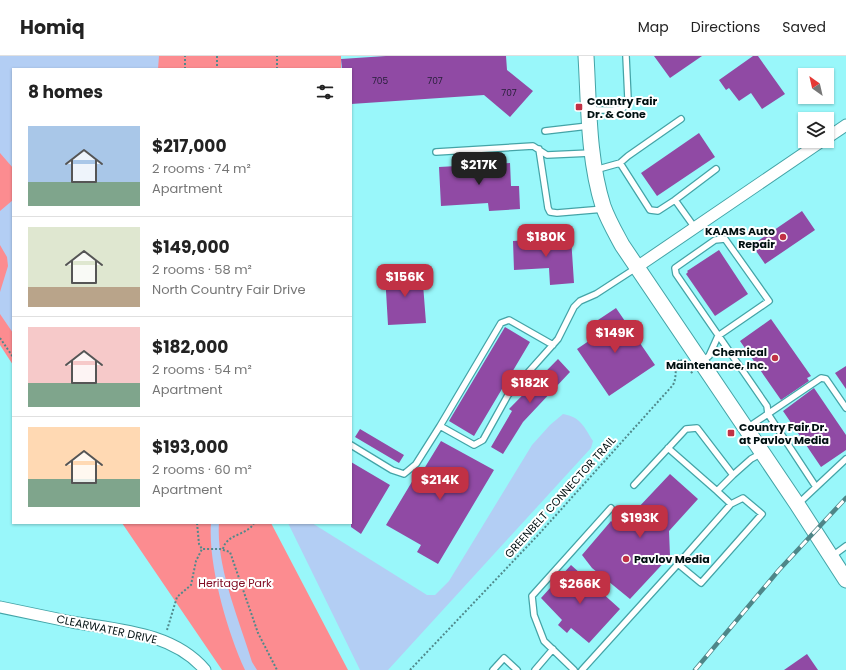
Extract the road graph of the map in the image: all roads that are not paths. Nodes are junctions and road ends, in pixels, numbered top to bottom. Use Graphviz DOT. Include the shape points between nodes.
graph roads {
  1 [pos="586,56"];
  2 [pos="626,56"];
  3 [pos="589,110"];
  4 [pos="681,120"];
  5 [pos="846,124"];
  6 [pos="590,126"];
  7 [pos="545,131"];
  8 [pos="834,133"];
  9 [pos="812,148"];
  10 [pos="539,149"];
  11 [pos="436,152"];
  12 [pos="592,153"];
  13 [pos="620,163"];
  14 [pos="716,169"];
  15 [pos="595,170"];
  16 [pos="675,200"];
  17 [pos="604,209"];
  18 [pos="695,228"];
  19 [pos="637,268"];
  20 [pos="718,336"];
  21 [pos="553,345"];
  22 [pos="700,362"];
  23 [pos="846,408"];
  24 [pos="768,414"];
  25 [pos="440,426"];
  26 [pos="746,429"];
  27 [pos="352,446"];
  28 [pos="668,448"];
  29 [pos="762,452"];
  30 [pos="846,459"];
  31 [pos="733,475"];
  32 [pos="634,485"];
  33 [pos="816,486"];
  34 [pos="717,491"];
  35 [pos="731,504"];
  36 [pos="797,504"];
  37 [pos="611,508"];
  38 [pos="846,546"];
  39 [pos="831,557"];
  40 [pos="678,564"];
  41 [pos="846,580"];
  42 [pos="0,607"];
  43 [pos="553,649"];
  44 [pos="205,670"];
  45 [pos="493,670"];
  46 [pos="517,670"];
  47 [pos="536,670"];
  48 [pos="574,670"];
  49 [pos="582,670"];
  1 -- 3 [label="street"];
  2 -- 3 [label="lane" via="626,105 623,108"];
  3 -- 6 [label="street"];
  4 -- 13 [label="lane"];
  5 -- 8 [label="street"];
  6 -- 7 [label="lane"];
  6 -- 12 [label="street"];
  9 -- 18 [label="street"];
  10 -- 11 [label="lane" via="534,146"];
  10 -- 12 [label="lane" via="547,155"];
  10 -- 17 [label="lane" via="550,212"];
  12 -- 15 [label="street"];
  13 -- 15 [label="lane"];
  13 -- 16 [label="lane" via="650,210 658,211"];
  14 -- 16 [label="lane"];
  15 -- 17 [label="street"];
  16 -- 18 [label="lane"];
  17 -- 19 [label="street"];
  18 -- 19 [label="street"];
  19 -- 21 [label="lane" via="580,301"];
  19 -- 22 [label="street"];
  20 -- 20 [label="lane" via="676,274 675,268 715,240 725,239 769,301"];
  20 -- 22 [label="lane" via="709,356"];
  20 -- 24 [label="lane" via="767,406"];
  21 -- 25 [label="lane" via="508,395 483,440 474,445"];
  21 -- 25 [label="lane" via="509,320 501,323"];
  22 -- 26 [label="street"];
  23 -- 24 [label="lane" via="826,380 821,378"];
  24 -- 26 [label="lane"];
  24 -- 33 [label="lane"];
  25 -- 27 [label="lane" via="416,464 404,474 392,470"];
  26 -- 29 [label="street"];
  28 -- 31 [label="lane" via="686,429 697,428"];
  28 -- 32 [label="lane"];
  28 -- 34 [label="lane"];
  29 -- 31 [label="lane"];
  29 -- 36 [label="street"];
  30 -- 33 [label="lane"];
  31 -- 34 [label="lane"];
  33 -- 36 [label="lane"];
  34 -- 35 [label="lane"];
  35 -- 40 [label="lane"];
  35 -- 40 [label="lane" via="743,498 762,514 701,583"];
  36 -- 39 [label="street"];
  37 -- 43 [label="lane" via="532,596 534,615 544,641"];
  38 -- 39 [label="lane"];
  39 -- 41 [label="street"];
  40 -- 49 [label="lane"];
  42 -- 44 [label="street, CLEARWATER DRIVE" via="145,634 180,648"];
  43 -- 47 [label="lane"];
  43 -- 48 [label="lane"];
  45 -- 46 [label="lane" via="504,658"];
}
